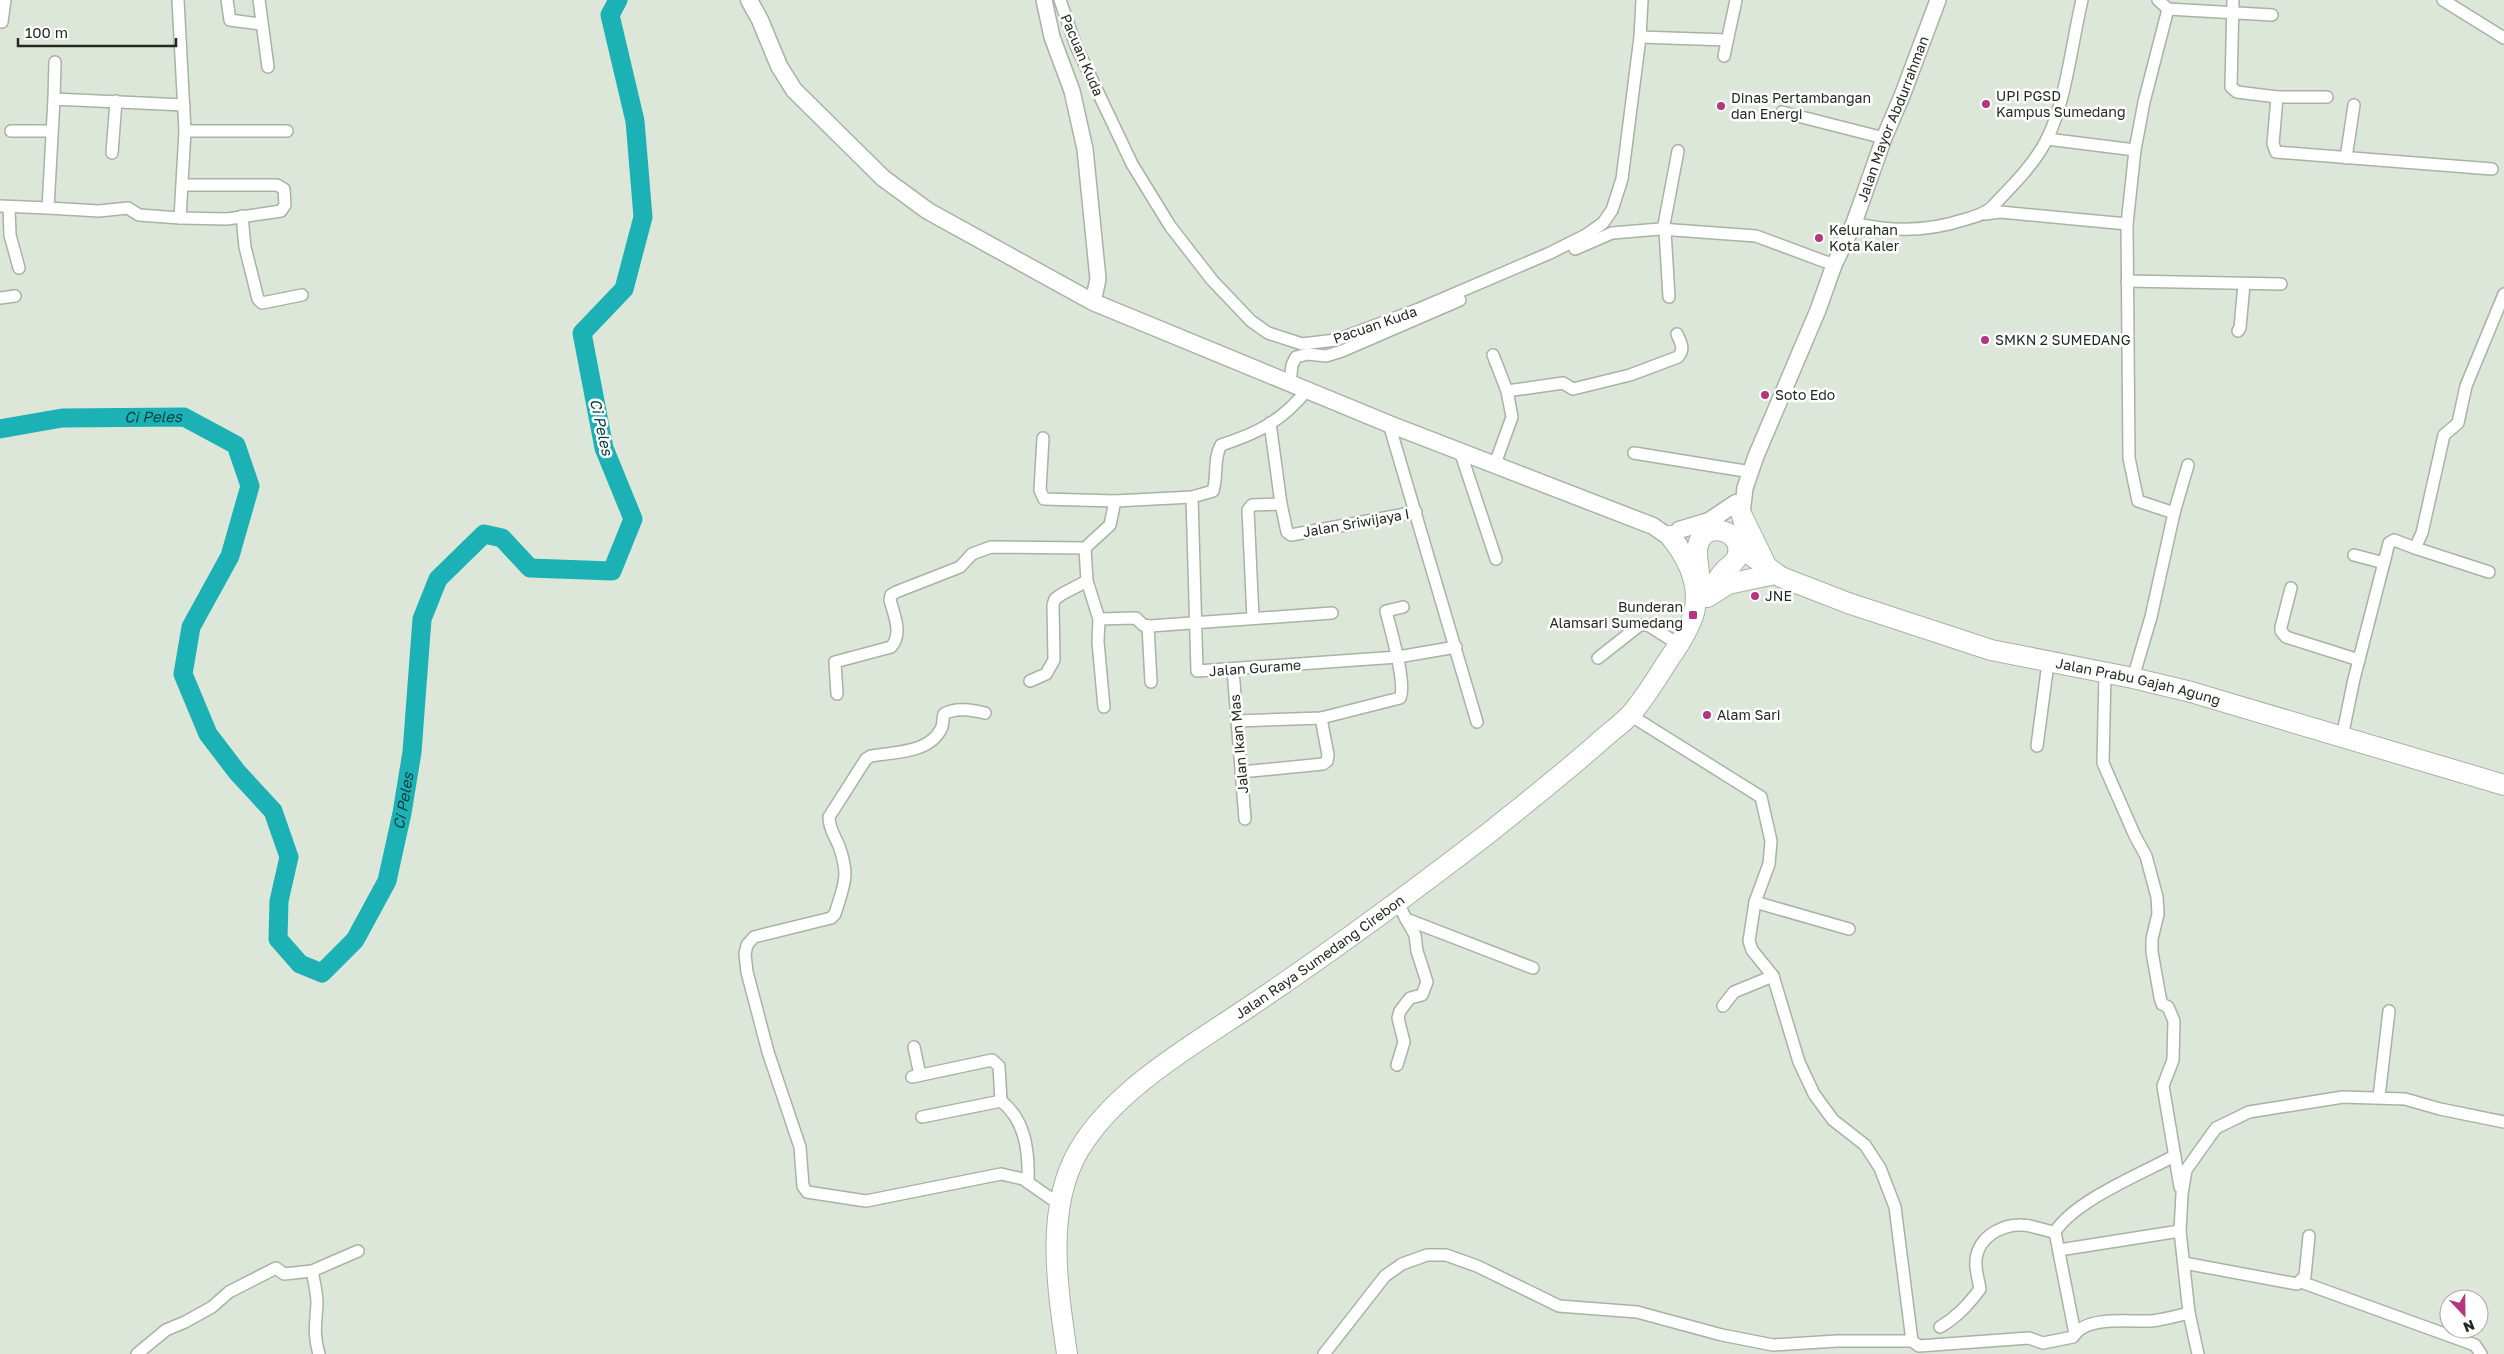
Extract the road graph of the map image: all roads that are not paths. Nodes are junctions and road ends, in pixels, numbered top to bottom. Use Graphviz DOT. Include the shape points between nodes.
graph roads {
  1 [pos="5,0"];
  2 [pos="178,0"];
  3 [pos="228,0"];
  4 [pos="259,0"];
  5 [pos="749,0"];
  6 [pos="1044,0"];
  7 [pos="1060,0"];
  8 [pos="1642,0"];
  9 [pos="1736,0"];
  10 [pos="1938,0"];
  11 [pos="2082,0"];
  12 [pos="2158,0"];
  13 [pos="2233,0"];
  14 [pos="2443,0"];
  15 [pos="2168,9"];
  16 [pos="2232,14"];
  17 [pos="2272,15"];
  18 [pos="2,22"];
  19 [pos="260,24"];
  20 [pos="1640,37"];
  21 [pos="2504,38"];
  22 [pos="1727,40"];
  23 [pos="1724,56"];
  24 [pos="55,62"];
  25 [pos="268,67"];
  26 [pos="2277,97"];
  27 [pos="2327,97"];
  28 [pos="54,99"];
  29 [pos="116,101"];
  30 [pos="184,105"];
  31 [pos="2354,105"];
  32 [pos="1782,112"];
  33 [pos="11,131"];
  34 [pos="52,131"];
  35 [pos="185,131"];
  36 [pos="287,131"];
  37 [pos="1884,138"];
  38 [pos="2047,139"];
  39 [pos="2135,150"];
  40 [pos="1678,151"];
  41 [pos="112,153"];
  42 [pos="2346,158"];
  43 [pos="2492,169"];
  44 [pos="183,185"];
  45 [pos="5,207"];
  46 [pos="48,208"];
  47 [pos="1984,214"];
  48 [pos="242,216"];
  49 [pos="180,218"];
  50 [pos="1854,223"];
  51 [pos="2127,224"];
  52 [pos="1664,230"];
  53 [pos="1834,265"];
  54 [pos="19,268"];
  55 [pos="2128,281"];
  56 [pos="2244,284"];
  57 [pos="2281,284"];
  58 [pos="2504,294"];
  59 [pos="302,295"];
  60 [pos="15,296"];
  61 [pos="1669,297"];
  62 [pos="0,298"];
  63 [pos="1093,302"];
  64 [pos="2238,331"];
  65 [pos="1678,334"];
  66 [pos="1493,355"];
  67 [pos="1290,383"];
  68 [pos="1307,390"];
  69 [pos="1507,391"];
  70 [pos="1270,423"];
  71 [pos="1389,424"];
  72 [pos="1043,438"];
  73 [pos="1460,451"];
  74 [pos="1634,453"];
  75 [pos="1495,464"];
  76 [pos="2188,465"];
  77 [pos="1750,472"];
  78 [pos="1192,496"];
  79 [pos="1115,501"];
  80 [pos="1281,504"];
  81 [pos="1739,510"];
  82 [pos="1416,512"];
  83 [pos="2174,513"];
  84 [pos="1667,531"];
  85 [pos="1711,531"];
  86 [pos="1738,546"];
  87 [pos="1085,548"];
  88 [pos="2415,548"];
  89 [pos="2354,555"];
  90 [pos="1496,559"];
  91 [pos="1699,559"];
  92 [pos="2384,563"];
  93 [pos="1724,570"];
  94 [pos="1766,572"];
  95 [pos="2489,572"];
  96 [pos="1087,581"];
  97 [pos="2291,588"];
  98 [pos="1699,600"];
  99 [pos="1402,607"];
  100 [pos="1332,613"];
  101 [pos="1254,618"];
  102 [pos="1099,619"];
  103 [pos="1197,623"];
  104 [pos="1148,626"];
  105 [pos="1678,644"];
  106 [pos="1456,648"];
  107 [pos="1398,657"];
  108 [pos="1598,658"];
  109 [pos="2359,660"];
  110 [pos="2048,663"];
  111 [pos="1233,670"];
  112 [pos="2105,673"];
  113 [pos="2133,678"];
  114 [pos="1030,680"];
  115 [pos="1151,682"];
  116 [pos="837,694"];
  117 [pos="1104,707"];
  118 [pos="985,713"];
  119 [pos="1630,715"];
  120 [pos="1321,718"];
  121 [pos="1237,721"];
  122 [pos="1477,722"];
  123 [pos="2342,737"];
  124 [pos="2037,746"];
  125 [pos="1241,772"];
  126 [pos="2504,785"];
  127 [pos="1245,819"];
  128 [pos="1755,902"];
  129 [pos="1402,911"];
  130 [pos="1849,929"];
  131 [pos="1533,968"];
  132 [pos="1773,976"];
  133 [pos="1723,1006"];
  134 [pos="2389,1011"];
  135 [pos="914,1047"];
  136 [pos="1397,1064"];
  137 [pos="2379,1097"];
  138 [pos="1001,1101"];
  139 [pos="922,1117"];
  140 [pos="2504,1122"];
  141 [pos="2174,1156"];
  142 [pos="1028,1182"];
  143 [pos="2182,1194"];
  144 [pos="1059,1204"];
  145 [pos="2055,1232"];
  146 [pos="2180,1232"];
  147 [pos="2309,1236"];
  148 [pos="2059,1250"];
  149 [pos="358,1251"];
  150 [pos="2184,1262"];
  151 [pos="312,1271"];
  152 [pos="2301,1282"];
  153 [pos="2190,1313"];
  154 [pos="1940,1327"];
  155 [pos="2075,1334"];
  156 [pos="1912,1340"];
  157 [pos="2038,1341"];
  158 [pos="136,1354"];
  159 [pos="319,1354"];
  160 [pos="1067,1354"];
  161 [pos="1324,1354"];
  162 [pos="2041,1354"];
  163 [pos="2198,1354"];
  164 [pos="2481,1354"];
  1 -- 18 [label="street"];
  2 -- 30 [label="street"];
  3 -- 19 [label="street" via="230,20"];
  4 -- 19 [label="street"];
  5 -- 63 [label="main road" via="778,66 790,85 883,178 928,211"];
  6 -- 63 [label="main road" via="1082,133 1097,263 1098,279"];
  7 -- 20 [label="street, Pacuan Kuda" via="1076,46 1132,164 1170,226 1212,280 1251,321 1268,333 1302,344 1336,340 1419,310 1586,236 1603,223 1612,210 1622,179"];
  8 -- 20 [label="street, Pacuan Kuda"];
  9 -- 22 [label="street"];
  10 -- 37 [label="main road, Jalan Mayor Abdurrahman"];
  11 -- 38 [label="street" via="2058,106"];
  12 -- 15 [label="street"];
  13 -- 16 [label="street"];
  14 -- 21 [label="street"];
  15 -- 16 [label="street"];
  15 -- 39 [label="street"];
  16 -- 17 [label="street"];
  16 -- 26 [label="street" via="2232,90"];
  19 -- 25 [label="street"];
  20 -- 22 [label="street"];
  22 -- 23 [label="street"];
  24 -- 28 [label="street"];
  26 -- 27 [label="street"];
  26 -- 42 [label="street" via="2273,144 2276,152"];
  28 -- 29 [label="street"];
  28 -- 34 [label="street"];
  29 -- 30 [label="street"];
  29 -- 41 [label="street"];
  30 -- 35 [label="street"];
  31 -- 42 [label="street"];
  32 -- 37 [label="street"];
  33 -- 34 [label="street"];
  34 -- 46 [label="street"];
  35 -- 36 [label="street"];
  35 -- 44 [label="street"];
  37 -- 50 [label="main road, Jalan Mayor Abdurrahman"];
  38 -- 39 [label="street"];
  38 -- 47 [label="street" via="2032,162"];
  39 -- 51 [label="street"];
  40 -- 52 [label="street"];
  42 -- 43 [label="street"];
  44 -- 48 [label="street" via="270,184 284,189 285,205 282,210"];
  44 -- 49 [label="street"];
  45 -- 46 [label="street"];
  45 -- 54 [label="street"];
  46 -- 49 [label="street" via="99,211 128,208 139,215"];
  47 -- 50 [label="street" via="1940,227 1915,230 1886,230"];
  47 -- 51 [label="street" via="2000,212"];
  48 -- 49 [label="street" via="227,219"];
  48 -- 59 [label="street" via="245,247 258,299 262,303"];
  50 -- 53 [label="main road, Jalan Mayor Abdurrahman"];
  51 -- 55 [label="street"];
  52 -- 53 [label="street" via="1756,236"];
  52 -- 61 [label="street"];
  52 -- 67 [label="street" via="1612,233 1342,351 1323,356 1302,354 1294,360"];
  53 -- 77 [label="main road, Jalan Mayor Abdurrahman"];
  55 -- 56 [label="street"];
  55 -- 83 [label="street" via="2129,458 2135,492 2141,504"];
  56 -- 57 [label="street"];
  56 -- 64 [label="street"];
  58 -- 88 [label="street" via="2466,386 2458,423 2444,435 2422,534"];
  60 -- 62 [label="street"];
  63 -- 67 [label="main road"];
  65 -- 69 [label="street" via="1683,351 1678,357 1630,375 1574,389 1563,383"];
  66 -- 69 [label="street"];
  67 -- 68 [label="main road"];
  68 -- 70 [label="street" via="1292,409"];
  68 -- 71 [label="main road"];
  69 -- 75 [label="street" via="1512,417"];
  70 -- 78 [label="street" via="1255,434 1221,445 1216,454 1213,491"];
  70 -- 80 [label="street, Jalan Sriwijaya I"];
  71 -- 73 [label="main road"];
  71 -- 82 [label="street"];
  72 -- 79 [label="street" via="1040,490 1044,499"];
  73 -- 75 [label="main road"];
  73 -- 90 [label="street"];
  74 -- 77 [label="street"];
  75 -- 84 [label="main road"];
  76 -- 83 [label="street"];
  77 -- 81 [label="main road, Jalan Mayor Abdurrahman"];
  78 -- 79 [label="street"];
  78 -- 103 [label="street, Jalan Gurame"];
  79 -- 87 [label="street" via="1110,525"];
  80 -- 82 [label="street, Jalan Sriwijaya I" via="1287,532 1291,535"];
  80 -- 101 [label="street" via="1252,505 1248,510"];
  81 -- 84 [label="main road"];
  81 -- 85 [label="main road"];
  81 -- 86 [label="main road, Jalan Mayor Abdurrahman"];
  81 -- 94 [label="highway"];
  82 -- 106 [label="street"];
  83 -- 113 [label="street" via="2152,617"];
  84 -- 85 [label="main road"];
  84 -- 91 [label="main road"];
  84 -- 98 [label="highway" via="1689,563"];
  85 -- 86 [label="highway" via="1731,534"];
  85 -- 91 [label="highway" via="1700,539"];
  86 -- 93 [label="highway" via="1734,563"];
  86 -- 94 [label="highway"];
  87 -- 96 [label="street"];
  87 -- 116 [label="street" via="991,547 972,554 960,567 896,592 890,600 896,642 891,647 838,660 835,666"];
  88 -- 92 [label="street" via="2392,541"];
  88 -- 95 [label="street"];
  89 -- 92 [label="street"];
  91 -- 93 [label="highway" via="1707,568"];
  91 -- 98 [label="highway"];
  92 -- 109 [label="street"];
  93 -- 94 [label="highway"];
  93 -- 98 [label="highway"];
  94 -- 98 [label="highway" via="1728,584"];
  94 -- 110 [label="highway, Jalan Prabu Gajah Agung" via="1929,630 1991,650"];
  96 -- 102 [label="street"];
  96 -- 114 [label="street" via="1055,599 1054,660 1046,674"];
  97 -- 109 [label="street" via="2282,633"];
  98 -- 105 [label="highway, Jalan Raya Sumedang Cirebon"];
  99 -- 107 [label="street" via="1386,611"];
  100 -- 101 [label="street"];
  101 -- 103 [label="street"];
  102 -- 104 [label="street" via="1136,618"];
  102 -- 117 [label="street"];
  103 -- 104 [label="street"];
  103 -- 111 [label="street, Jalan Gurame" via="1197,671"];
  104 -- 115 [label="street"];
  105 -- 108 [label="street" via="1648,625 1640,625"];
  105 -- 119 [label="highway, Jalan Raya Sumedang Cirebon"];
  106 -- 107 [label="street, Jalan Gurame"];
  106 -- 122 [label="street"];
  107 -- 111 [label="street, Jalan Gurame"];
  107 -- 120 [label="street" via="1400,698"];
  109 -- 123 [label="street"];
  110 -- 112 [label="highway, Jalan Prabu Gajah Agung"];
  110 -- 124 [label="street"];
  111 -- 121 [label="street, Jalan Ikan Mas"];
  112 -- 113 [label="highway, Jalan Prabu Gajah Agung"];
  112 -- 141 [label="street" via="2103,763 2146,856 2157,897 2158,914 2152,952 2162,1004 2168,1006 2174,1021 2173,1060 2163,1086"];
  113 -- 123 [label="highway, Jalan Prabu Gajah Agung"];
  118 -- 142 [label="street" via="970,709 948,711 933,741 923,747 866,759 829,817 847,879 835,914 831,918 754,937 745,954 768,1052 800,1147 803,1186 807,1192 866,1201 1001,1174"];
  119 -- 128 [label="street" via="1761,797 1771,841 1770,864"];
  119 -- 129 [label="highway, Jalan Raya Sumedang Cirebon"];
  120 -- 121 [label="street"];
  120 -- 125 [label="street" via="1328,755 1323,764"];
  121 -- 125 [label="street, Jalan Ikan Mas"];
  123 -- 126 [label="highway, Jalan Prabu Gajah Agung"];
  125 -- 127 [label="street, Jalan Ikan Mas"];
  128 -- 130 [label="street"];
  128 -- 132 [label="street" via="1749,941 1752,950"];
  129 -- 131 [label="street"];
  129 -- 136 [label="street" via="1415,935 1428,982 1422,995 1410,998 1400,1010 1398,1018 1404,1042"];
  129 -- 144 [label="highway, Jalan Raya Sumedang Cirebon" via="1346,941 1164,1065 1125,1096 1078,1151"];
  132 -- 133 [label="street" via="1734,992"];
  132 -- 156 [label="street" via="1799,1062 1814,1094 1833,1120 1865,1145 1880,1168 1895,1208"];
  134 -- 137 [label="street"];
  135 -- 138 [label="street" via="916,1076 992,1060 999,1066"];
  137 -- 140 [label="street" via="2405,1099"];
  137 -- 143 [label="street" via="2344,1097 2249,1112 2231,1119 2216,1128 2186,1170"];
  138 -- 139 [label="street"];
  138 -- 142 [label="street" via="1014,1114 1023,1134 1029,1162"];
  141 -- 143 [label="street"];
  141 -- 145 [label="street" via="2100,1194 2060,1224"];
  142 -- 144 [label="street"];
  143 -- 146 [label="street"];
  144 -- 160 [label="highway, Jalan Raya Sumedang Cirebon" via="1058,1245"];
  145 -- 148 [label="street"];
  145 -- 154 [label="street" via="2023,1224 2007,1226 1990,1234 1978,1251 1976,1267 1980,1289 1954,1319"];
  146 -- 148 [label="street"];
  146 -- 150 [label="street"];
  147 -- 152 [label="street" via="2307,1264"];
  148 -- 155 [label="street"];
  149 -- 151 [label="street"];
  150 -- 152 [label="street" via="2285,1282"];
  150 -- 153 [label="street"];
  151 -- 158 [label="street" via="284,1274 276,1268 228,1292 212,1306 166,1330"];
  151 -- 159 [label="street" via="317,1303 315,1341"];
  152 -- 164 [label="street" via="2475,1345"];
  153 -- 155 [label="street" via="2152,1321 2120,1320 2084,1325"];
  153 -- 163 [label="street"];
  155 -- 157 [label="street" via="2074,1337 2051,1342"];
  156 -- 157 [label="street" via="1918,1346 2029,1338"];
  156 -- 161 [label="street" via="1837,1340 1773,1345 1722,1336 1638,1312 1559,1306 1476,1266 1446,1255 1427,1255 1402,1264 1385,1276"];
  157 -- 162 [label="street"];
}
